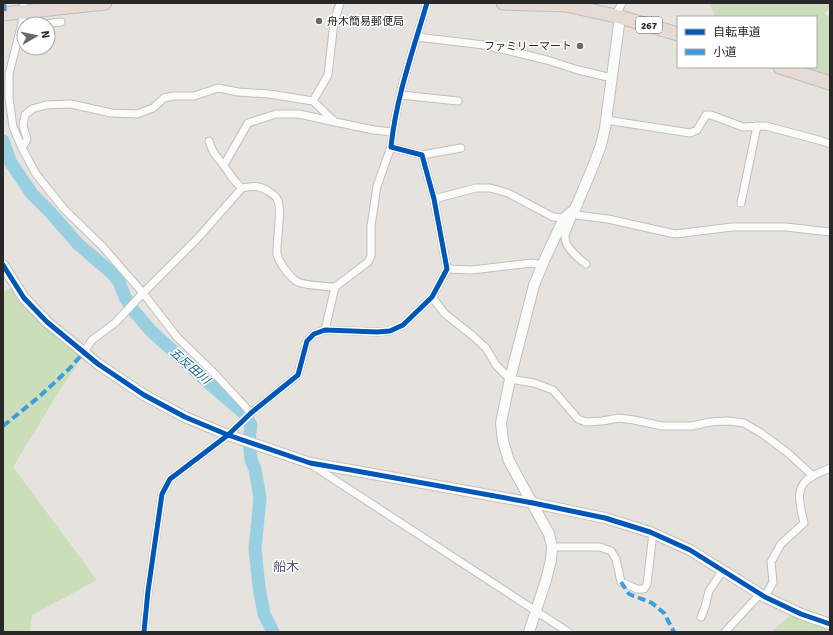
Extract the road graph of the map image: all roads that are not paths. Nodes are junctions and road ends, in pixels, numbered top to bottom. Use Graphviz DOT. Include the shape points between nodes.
graph roads {
  1 [pos="105,3"];
  2 [pos="340,3"];
  3 [pos="427,3"];
  4 [pos="503,3"];
  5 [pos="622,3"];
  6 [pos="566,4"];
  7 [pos="24,8"];
  8 [pos="3,14"];
  9 [pos="617,17"];
  10 [pos="56,22"];
  11 [pos="60,22"];
  12 [pos="677,34"];
  13 [pos="417,37"];
  14 [pos="16,50"];
  15 [pos="783,68"];
  16 [pos="612,78"];
  17 [pos="830,83"];
  18 [pos="401,95"];
  19 [pos="313,101"];
  20 [pos="458,101"];
  21 [pos="606,120"];
  22 [pos="335,122"];
  23 [pos="756,126"];
  24 [pos="392,132"];
  25 [pos="209,141"];
  26 [pos="830,144"];
  27 [pos="391,147"];
  28 [pos="22,148"];
  29 [pos="461,148"];
  30 [pos="422,155"];
  31 [pos="224,166"];
  32 [pos="242,188"];
  33 [pos="434,199"];
  34 [pos="741,203"];
  35 [pos="568,216"];
  36 [pos="830,232"];
  37 [pos="586,264"];
  38 [pos="3,265"];
  39 [pos="542,265"];
  40 [pos="447,269"];
  41 [pos="335,287"];
  42 [pos="143,293"];
  43 [pos="432,297"];
  44 [pos="325,330"];
  45 [pos="84,352"];
  46 [pos="510,378"];
  47 [pos="251,413"];
  48 [pos="228,435"];
  49 [pos="310,463"];
  50 [pos="830,468"];
  51 [pos="812,476"];
  52 [pos="533,503"];
  53 [pos="653,533"];
  54 [pos="552,548"];
  55 [pos="723,570"];
  56 [pos="763,596"];
  57 [pos="536,611"];
  58 [pos="701,617"];
  59 [pos="830,624"];
  60 [pos="144,632"];
  61 [pos="529,632"];
  62 [pos="568,632"];
  63 [pos="725,632"];
  1 -- 7 [label="highway"];
  2 -- 19 [label="street" via="334,22 328,75"];
  3 -- 13 [label="street"];
  4 -- 6 [label="highway, 267"];
  5 -- 9 [label="street"];
  6 -- 9 [label="highway, 267"];
  7 -- 8 [label="highway"];
  9 -- 12 [label="highway, 267"];
  9 -- 16 [label="street"];
  10 -- 11 [label="street"];
  13 -- 16 [label="street" via="484,45"];
  13 -- 18 [label="street"];
  14 -- 28 [label="street" via="9,74 8,98 13,127"];
  15 -- 17 [label="highway"];
  16 -- 21 [label="street"];
  18 -- 20 [label="street"];
  18 -- 24 [label="street"];
  19 -- 22 [label="street"];
  19 -- 28 [label="street" via="218,88 194,96 164,98 153,108 137,114 112,113 71,104 46,105 32,109 25,115 23,126 27,139"];
  21 -- 23 [label="street" via="690,133 697,130 706,115 743,127"];
  21 -- 35 [label="street" via="594,164 575,209"];
  22 -- 24 [label="street"];
  22 -- 31 [label="street" via="299,114 276,114 248,123"];
  23 -- 26 [label="street" via="766,126"];
  23 -- 34 [label="street"];
  24 -- 27 [label="street"];
  25 -- 31 [label="street" via="212,151"];
  27 -- 30 [label="street"];
  27 -- 41 [label="street" via="377,186 371,226 371,256 368,262"];
  28 -- 42 [label="street" via="36,174 64,209 102,246"];
  29 -- 30 [label="street"];
  30 -- 33 [label="street"];
  31 -- 32 [label="street" via="236,184"];
  32 -- 41 [label="street" via="263,187 278,199 277,255 280,263 295,280 300,283"];
  32 -- 42 [label="street" via="197,239"];
  33 -- 35 [label="street" via="476,188 490,188 508,193 553,217"];
  33 -- 40 [label="street"];
  35 -- 36 [label="street" via="608,219 675,234 732,227 786,227"];
  35 -- 37 [label="street" via="566,242 574,254"];
  35 -- 39 [label="street"];
  38 -- 45 [label="street" via="24,298 47,322"];
  39 -- 40 [label="street" via="532,263 472,270"];
  39 -- 46 [label="street" via="534,285"];
  40 -- 43 [label="street"];
  41 -- 44 [label="street"];
  42 -- 45 [label="street" via="115,323 92,340"];
  42 -- 47 [label="street" via="177,337"];
  43 -- 44 [label="street" via="403,325 390,332"];
  43 -- 46 [label="street" via="445,314 486,348 496,365"];
  44 -- 47 [label="street" via="314,334 307,341 298,374"];
  45 -- 48 [label="street" via="144,394 185,417"];
  46 -- 51 [label="street" via="554,390 578,419 586,422 619,418 662,426 692,426 728,421 744,423 788,453"];
  46 -- 52 [label="street" via="501,423 503,441 509,461"];
  47 -- 48 [label="street"];
  48 -- 49 [label="street"];
  48 -- 60 [label="street" via="170,479 162,494"];
  49 -- 52 [label="street"];
  49 -- 57 [label="street"];
  50 -- 51 [label="street"];
  51 -- 56 [label="street" via="799,490 804,523 781,544 771,562 773,582"];
  52 -- 53 [label="street" via="605,518"];
  52 -- 54 [label="street" via="549,534"];
  53 -- 54 [label="street" via="647,584 644,590 621,582 616,559 611,551 600,547"];
  53 -- 55 [label="street" via="690,550"];
  54 -- 57 [label="street" via="546,580"];
  55 -- 56 [label="street"];
  55 -- 58 [label="street" via="709,591"];
  56 -- 59 [label="street"];
  56 -- 63 [label="street"];
  57 -- 61 [label="street"];
  57 -- 62 [label="street"];
}
